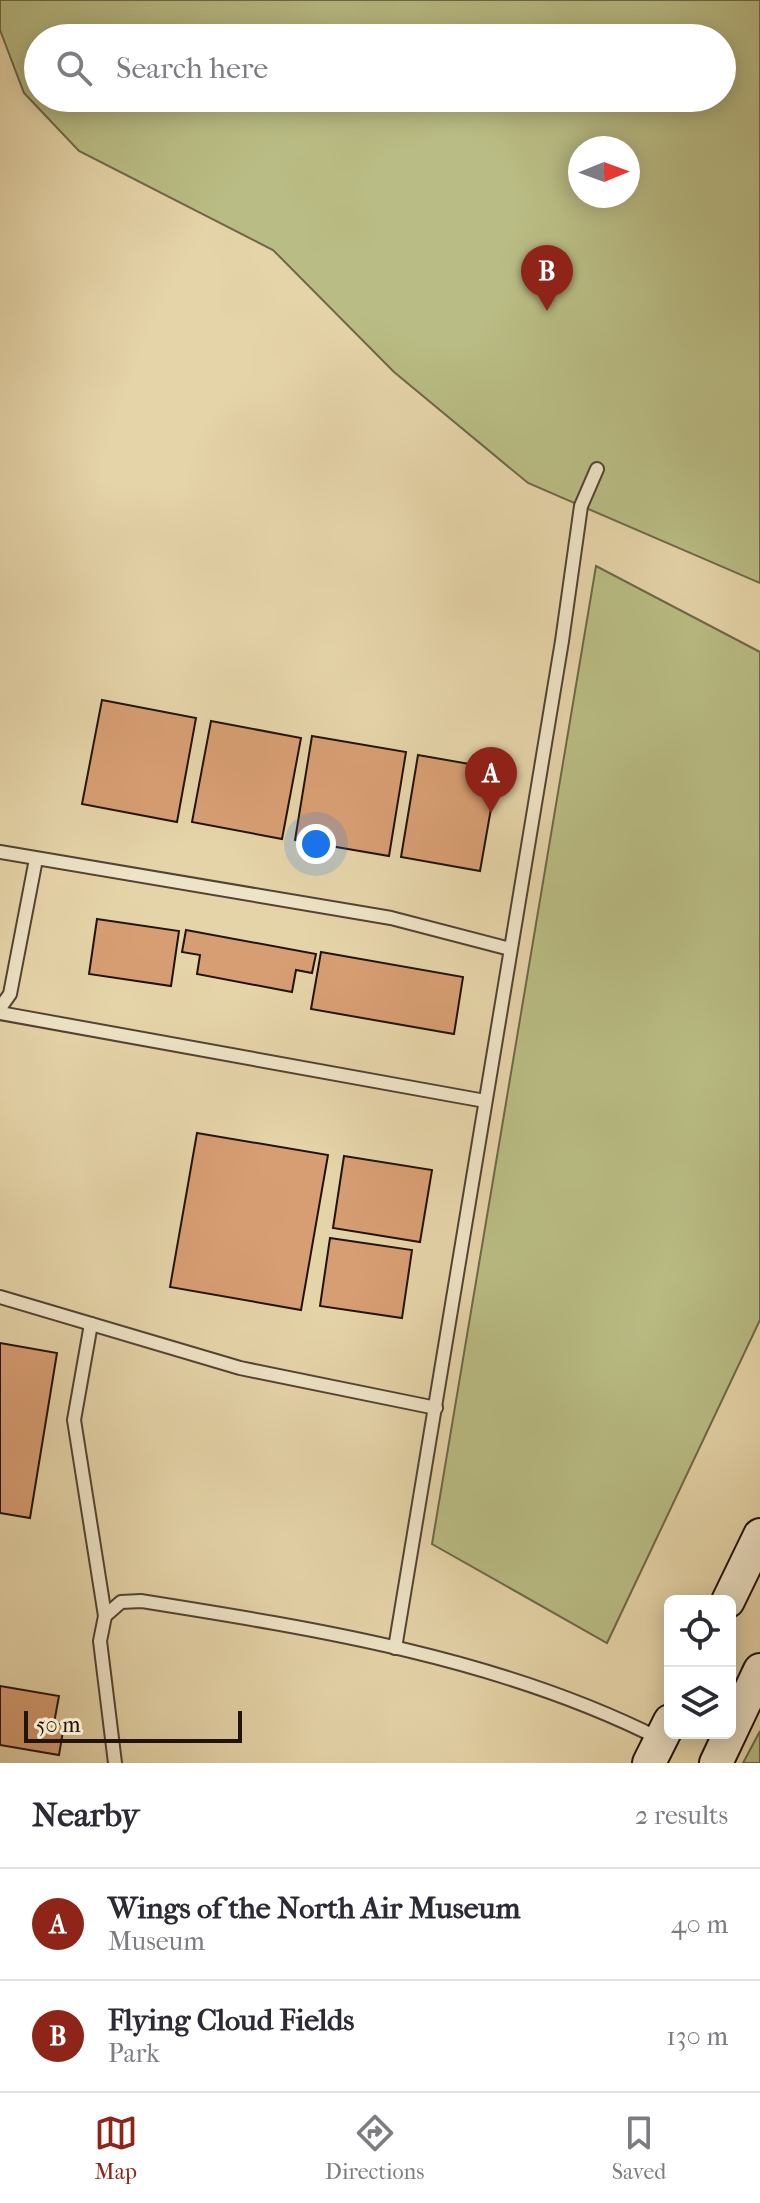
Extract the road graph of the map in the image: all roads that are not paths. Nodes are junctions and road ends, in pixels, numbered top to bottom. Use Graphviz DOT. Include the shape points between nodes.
graph roads {
  1 [pos="597,469"];
  2 [pos="0,852"];
  3 [pos="36,859"];
  4 [pos="510,949"];
  5 [pos="0,1011"];
  6 [pos="485,1101"];
  7 [pos="0,1297"];
  8 [pos="91,1324"];
  9 [pos="436,1408"];
  10 [pos="760,1535"];
  11 [pos="731,1595"];
  12 [pos="105,1616"];
  13 [pos="395,1648"];
  14 [pos="760,1670"];
  15 [pos="660,1741"];
  16 [pos="115,1763"];
  17 [pos="716,1763"];
  1 -- 4 [label="lane" via="581,506"];
  2 -- 3 [label="lane"];
  3 -- 4 [label="lane" via="391,918"];
  3 -- 5 [label="lane" via="10,994"];
  4 -- 6 [label="lane"];
  5 -- 6 [label="lane"];
  6 -- 9 [label="lane"];
  7 -- 8 [label="lane"];
  8 -- 9 [label="lane" via="240,1368"];
  8 -- 12 [label="lane" via="74,1420"];
  9 -- 13 [label="lane"];
  10 -- 11 [label="main road"];
  12 -- 13 [label="lane" via="121,1602 141,1601"];
  12 -- 16 [label="lane" via="100,1641"];
  13 -- 15 [label="lane" via="519,1680"];
  14 -- 17 [label="main road"];
}
